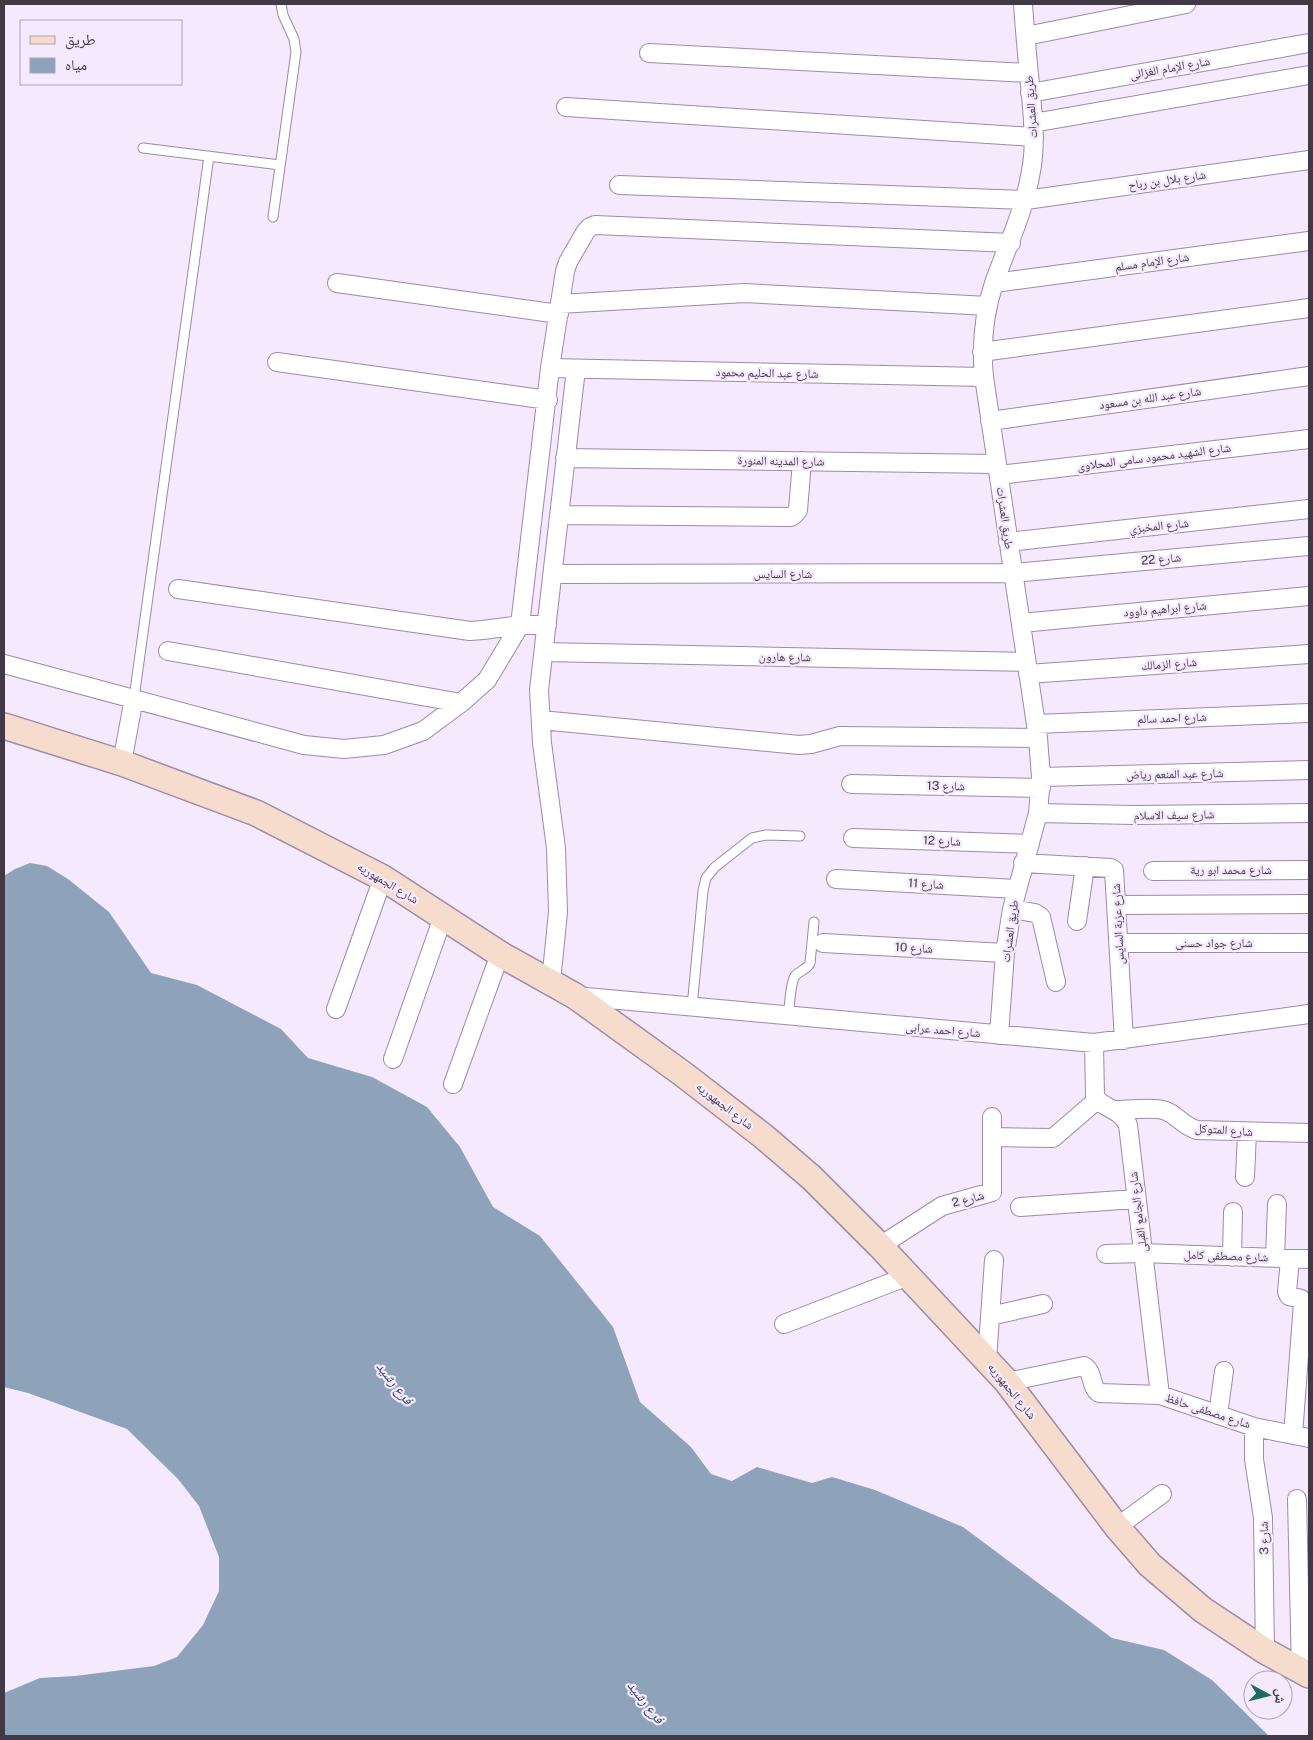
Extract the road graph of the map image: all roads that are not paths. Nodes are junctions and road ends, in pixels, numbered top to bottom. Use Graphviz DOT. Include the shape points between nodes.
graph roads {
  1 [pos="281,4"];
  2 [pos="1023,4"];
  3 [pos="1186,4"];
  4 [pos="1026,36"];
  5 [pos="1309,43"];
  6 [pos="649,53"];
  7 [pos="1029,73"];
  8 [pos="1309,75"];
  9 [pos="1030,93"];
  10 [pos="566,107"];
  11 [pos="1034,130"];
  12 [pos="143,148"];
  13 [pos="208,156"];
  14 [pos="1309,160"];
  15 [pos="280,165"];
  16 [pos="619,185"];
  17 [pos="1026,200"];
  18 [pos="273,217"];
  19 [pos="1309,241"];
  20 [pos="1011,243"];
  21 [pos="337,283"];
  22 [pos="994,283"];
  23 [pos="988,306"];
  24 [pos="1309,308"];
  25 [pos="559,309"];
  26 [pos="982,352"];
  27 [pos="278,362"];
  28 [pos="550,368"];
  29 [pos="576,369"];
  30 [pos="1309,376"];
  31 [pos="984,377"];
  32 [pos="548,400"];
  33 [pos="990,421"];
  34 [pos="1309,439"];
  35 [pos="565,458"];
  36 [pos="802,461"];
  37 [pos="998,469"];
  38 [pos="1309,509"];
  39 [pos="559,515"];
  40 [pos="1008,542"];
  41 [pos="1309,546"];
  42 [pos="1013,573"];
  43 [pos="552,574"];
  44 [pos="178,589"];
  45 [pos="1309,596"];
  46 [pos="1021,623"];
  47 [pos="520,625"];
  48 [pos="547,625"];
  49 [pos="168,651"];
  50 [pos="544,652"];
  51 [pos="1309,654"];
  52 [pos="4,664"];
  53 [pos="1027,668"];
  54 [pos="134,698"];
  55 [pos="461,703"];
  56 [pos="1309,713"];
  57 [pos="541,720"];
  58 [pos="4,726"];
  59 [pos="1037,731"];
  60 [pos="122,763"];
  61 [pos="1309,770"];
  62 [pos="1041,783"];
  63 [pos="850,784"];
  64 [pos="1038,813"];
  65 [pos="1309,813"];
  66 [pos="800,836"];
  67 [pos="853,838"];
  68 [pos="1030,844"];
  69 [pos="1023,863"];
  70 [pos="1085,866"];
  71 [pos="1309,870"];
  72 [pos="1153,871"];
  73 [pos="384,878"];
  74 [pos="836,879"];
  75 [pos="1016,889"];
  76 [pos="1309,904"];
  77 [pos="1117,905"];
  78 [pos="1012,909"];
  79 [pos="443,917"];
  80 [pos="1077,921"];
  81 [pos="814,922"];
  82 [pos="1120,942"];
  83 [pos="824,943"];
  84 [pos="1309,943"];
  85 [pos="1006,953"];
  86 [pos="500,954"];
  87 [pos="551,982"];
  88 [pos="1056,982"];
  89 [pos="575,996"];
  90 [pos="692,1007"];
  91 [pos="336,1009"];
  92 [pos="1309,1014"];
  93 [pos="788,1016"];
  94 [pos="999,1035"];
  95 [pos="1124,1040"];
  96 [pos="1094,1043"];
  97 [pos="393,1059"];
  98 [pos="453,1084"];
  99 [pos="1097,1100"];
  100 [pos="1114,1110"];
  101 [pos="992,1118"];
  102 [pos="1247,1132"];
  103 [pos="1309,1133"];
  104 [pos="993,1137"];
  105 [pos="1245,1177"];
  106 [pos="1136,1199"];
  107 [pos="1277,1204"];
  108 [pos="1020,1207"];
  109 [pos="1233,1212"];
  110 [pos="880,1246"];
  111 [pos="1142,1253"];
  112 [pos="1106,1254"];
  113 [pos="1232,1257"];
  114 [pos="1282,1259"];
  115 [pos="1309,1259"];
  116 [pos="994,1260"];
  117 [pos="908,1276"];
  118 [pos="1043,1304"];
  119 [pos="990,1316"];
  120 [pos="1305,1323"];
  121 [pos="784,1324"];
  122 [pos="987,1360"];
  123 [pos="1224,1371"];
  124 [pos="1007,1382"];
  125 [pos="1160,1395"];
  126 [pos="1218,1414"];
  127 [pos="1254,1427"];
  128 [pos="1301,1436"];
  129 [pos="1162,1494"];
  130 [pos="1297,1498"];
  131 [pos="1117,1527"];
  132 [pos="1266,1651"];
  133 [pos="1305,1673"];
  1 -- 15 [label="lane" via="296,52"];
  2 -- 4 [label="street, طريق العشرات"];
  3 -- 4 [label="street"];
  4 -- 7 [label="street, طريق العشرات"];
  5 -- 9 [label="street, شارع الإمام الغزالى"];
  6 -- 7 [label="street"];
  7 -- 9 [label="street, طريق العشرات"];
  8 -- 11 [label="street"];
  9 -- 11 [label="street, طريق العشرات"];
  10 -- 11 [label="street"];
  11 -- 17 [label="street, طريق العشرات"];
  12 -- 13 [label="lane"];
  13 -- 15 [label="lane"];
  13 -- 54 [label="lane"];
  14 -- 17 [label="street, شارع بلال بن رباح"];
  15 -- 18 [label="lane"];
  16 -- 17 [label="street, شارع بلال بن رباح"];
  17 -- 20 [label="street, طريق العشرات"];
  19 -- 22 [label="street, شارع الإمام مسلم"];
  20 -- 22 [label="street, طريق العشرات"];
  20 -- 25 [label="street" via="595,225 586,231 568,262"];
  21 -- 25 [label="street"];
  22 -- 23 [label="street, طريق العشرات"];
  23 -- 25 [label="street" via="745,293"];
  23 -- 26 [label="street, طريق العشرات"];
  24 -- 26 [label="street"];
  25 -- 28 [label="street"];
  26 -- 31 [label="street, طريق العشرات"];
  27 -- 32 [label="street"];
  28 -- 29 [label="street, شارع عبد الحليم محمود"];
  28 -- 32 [label="street"];
  29 -- 31 [label="street, شارع عبد الحليم محمود"];
  29 -- 35 [label="street"];
  30 -- 33 [label="street, شارع عبد الله بن مسعود"];
  31 -- 33 [label="street, طريق العشرات"];
  32 -- 47 [label="street"];
  33 -- 37 [label="street, طريق العشرات"];
  34 -- 37 [label="street, شارع الشهيد محمود سامى المحلاوى"];
  35 -- 36 [label="street, شارع المدينه المنورة"];
  35 -- 39 [label="street"];
  36 -- 37 [label="street, شارع المدينه المنورة"];
  36 -- 39 [label="street" via="798,510 790,517"];
  37 -- 40 [label="street, طريق العشرات"];
  38 -- 40 [label="street, شارع المخبزي"];
  39 -- 43 [label="street"];
  40 -- 42 [label="street, طريق العشرات"];
  41 -- 42 [label="street, شارع 22"];
  42 -- 43 [label="street, شارع السايس"];
  42 -- 46 [label="street, طريق العشرات"];
  43 -- 48 [label="street"];
  44 -- 47 [label="street" via="470,631"];
  45 -- 46 [label="street, شارع ابراهيم داوود"];
  46 -- 53 [label="street, طريق العشرات"];
  47 -- 48 [label="street"];
  47 -- 55 [label="street" via="487,680"];
  48 -- 50 [label="street"];
  49 -- 55 [label="street"];
  50 -- 53 [label="street, شارع هارون"];
  50 -- 57 [label="street" via="539,690"];
  51 -- 53 [label="street, شارع الزمالك"];
  52 -- 54 [label="street"];
  53 -- 59 [label="street, طريق العشرات"];
  54 -- 55 [label="street" via="304,745 344,749 384,745 423,732"];
  54 -- 60 [label="street"];
  56 -- 59 [label="street, شارع احمد سالم"];
  57 -- 59 [label="street, شارع احمد سالم" via="799,745 840,736"];
  57 -- 87 [label="street" via="556,848 558,912"];
  58 -- 60 [label="street, شارع الجمهوريه"];
  59 -- 62 [label="street, طريق العشرات"];
  60 -- 73 [label="street, شارع الجمهوريه" via="256,813"];
  61 -- 62 [label="street, شارع عبد المنعم رياض"];
  62 -- 63 [label="street, شارع 13"];
  62 -- 64 [label="street, طريق العشرات"];
  64 -- 65 [label="street, شارع سيف الاسلام"];
  64 -- 68 [label="street, طريق العشرات"];
  66 -- 90 [label="lane" via="752,838 706,878 702,891"];
  67 -- 68 [label="street, شارع 12"];
  68 -- 69 [label="street, طريق العشرات"];
  69 -- 70 [label="street, شارع عزبة السايس"];
  69 -- 75 [label="street, طريق العشرات"];
  70 -- 77 [label="street, شارع عزبة السايس" via="1114,870"];
  70 -- 80 [label="street"];
  71 -- 72 [label="street, شارع محمد ابو رية"];
  73 -- 79 [label="street, شارع الجمهوريه"];
  73 -- 91 [label="street"];
  74 -- 75 [label="street, شارع 11"];
  75 -- 78 [label="street, طريق العشرات"];
  76 -- 77 [label="street"];
  77 -- 82 [label="street, شارع عزبة السايس"];
  78 -- 85 [label="street, طريق العشرات"];
  78 -- 88 [label="street" via="1041,917"];
  79 -- 86 [label="street, شارع الجمهوريه"];
  79 -- 97 [label="street"];
  81 -- 93 [label="lane" via="810,963 792,981"];
  82 -- 84 [label="street, شارع جواد حسنى"];
  82 -- 95 [label="street, شارع عزبة السايس"];
  83 -- 85 [label="street, شارع 10"];
  85 -- 94 [label="street, طريق العشرات"];
  86 -- 87 [label="street, شارع الجمهوريه"];
  86 -- 98 [label="street"];
  87 -- 89 [label="street, شارع الجمهوريه"];
  89 -- 90 [label="street, شارع احمد عرابى"];
  89 -- 110 [label="street, شارع الجمهوريه" via="763,1136 812,1178"];
  90 -- 93 [label="street, شارع احمد عرابى"];
  92 -- 95 [label="street, شارع احمد عرابى"];
  93 -- 94 [label="street, شارع احمد عرابى"];
  94 -- 96 [label="street, شارع احمد عرابى"];
  95 -- 96 [label="street, شارع احمد عرابى"];
  96 -- 99 [label="street"];
  99 -- 100 [label="street, شارع الجامع القبلى"];
  99 -- 104 [label="street" via="1053,1138"];
  100 -- 102 [label="street, شارع المتوكل" via="1162,1109 1184,1125 1198,1130"];
  100 -- 106 [label="street, شارع الجامع القبلى" via="1128,1126"];
  101 -- 104 [label="street, شارع 2"];
  102 -- 103 [label="street, شارع المتوكل"];
  102 -- 105 [label="street"];
  104 -- 110 [label="street, شارع 2" via="992,1192 942,1206"];
  106 -- 108 [label="street"];
  106 -- 111 [label="street, شارع الجامع القبلى"];
  107 -- 114 [label="street"];
  109 -- 113 [label="street"];
  110 -- 117 [label="street, شارع الجمهوريه"];
  111 -- 112 [label="street, شارع مصطفى كامل"];
  111 -- 113 [label="street, شارع مصطفى كامل"];
  111 -- 125 [label="street, شارع الجامع القبلى"];
  113 -- 114 [label="street, شارع مصطفى كامل"];
  114 -- 115 [label="street, شارع مصطفى كامل"];
  114 -- 120 [label="street" via="1287,1292 1291,1297 1302,1300"];
  116 -- 119 [label="street"];
  117 -- 121 [label="street"];
  117 -- 122 [label="street, شارع الجمهوريه"];
  118 -- 119 [label="street"];
  119 -- 122 [label="street"];
  120 -- 128 [label="street"];
  122 -- 124 [label="street, شارع الجمهوريه"];
  123 -- 126 [label="street"];
  124 -- 125 [label="street, شارع مصطفى حافظ" via="1084,1366 1089,1369 1096,1393"];
  124 -- 131 [label="street, شارع الجمهوريه"];
  125 -- 126 [label="street, شارع مصطفى حافظ"];
  126 -- 127 [label="street, شارع مصطفى حافظ"];
  127 -- 128 [label="street, شارع مصطفى حافظ"];
  127 -- 132 [label="street, شارع 3" via="1254,1459 1264,1518"];
  129 -- 131 [label="street"];
  130 -- 133 [label="street"];
  131 -- 132 [label="street, شارع الجمهوريه" via="1150,1565 1176,1588 1203,1610"];
  132 -- 133 [label="street, شارع الجمهوريه"];
}
